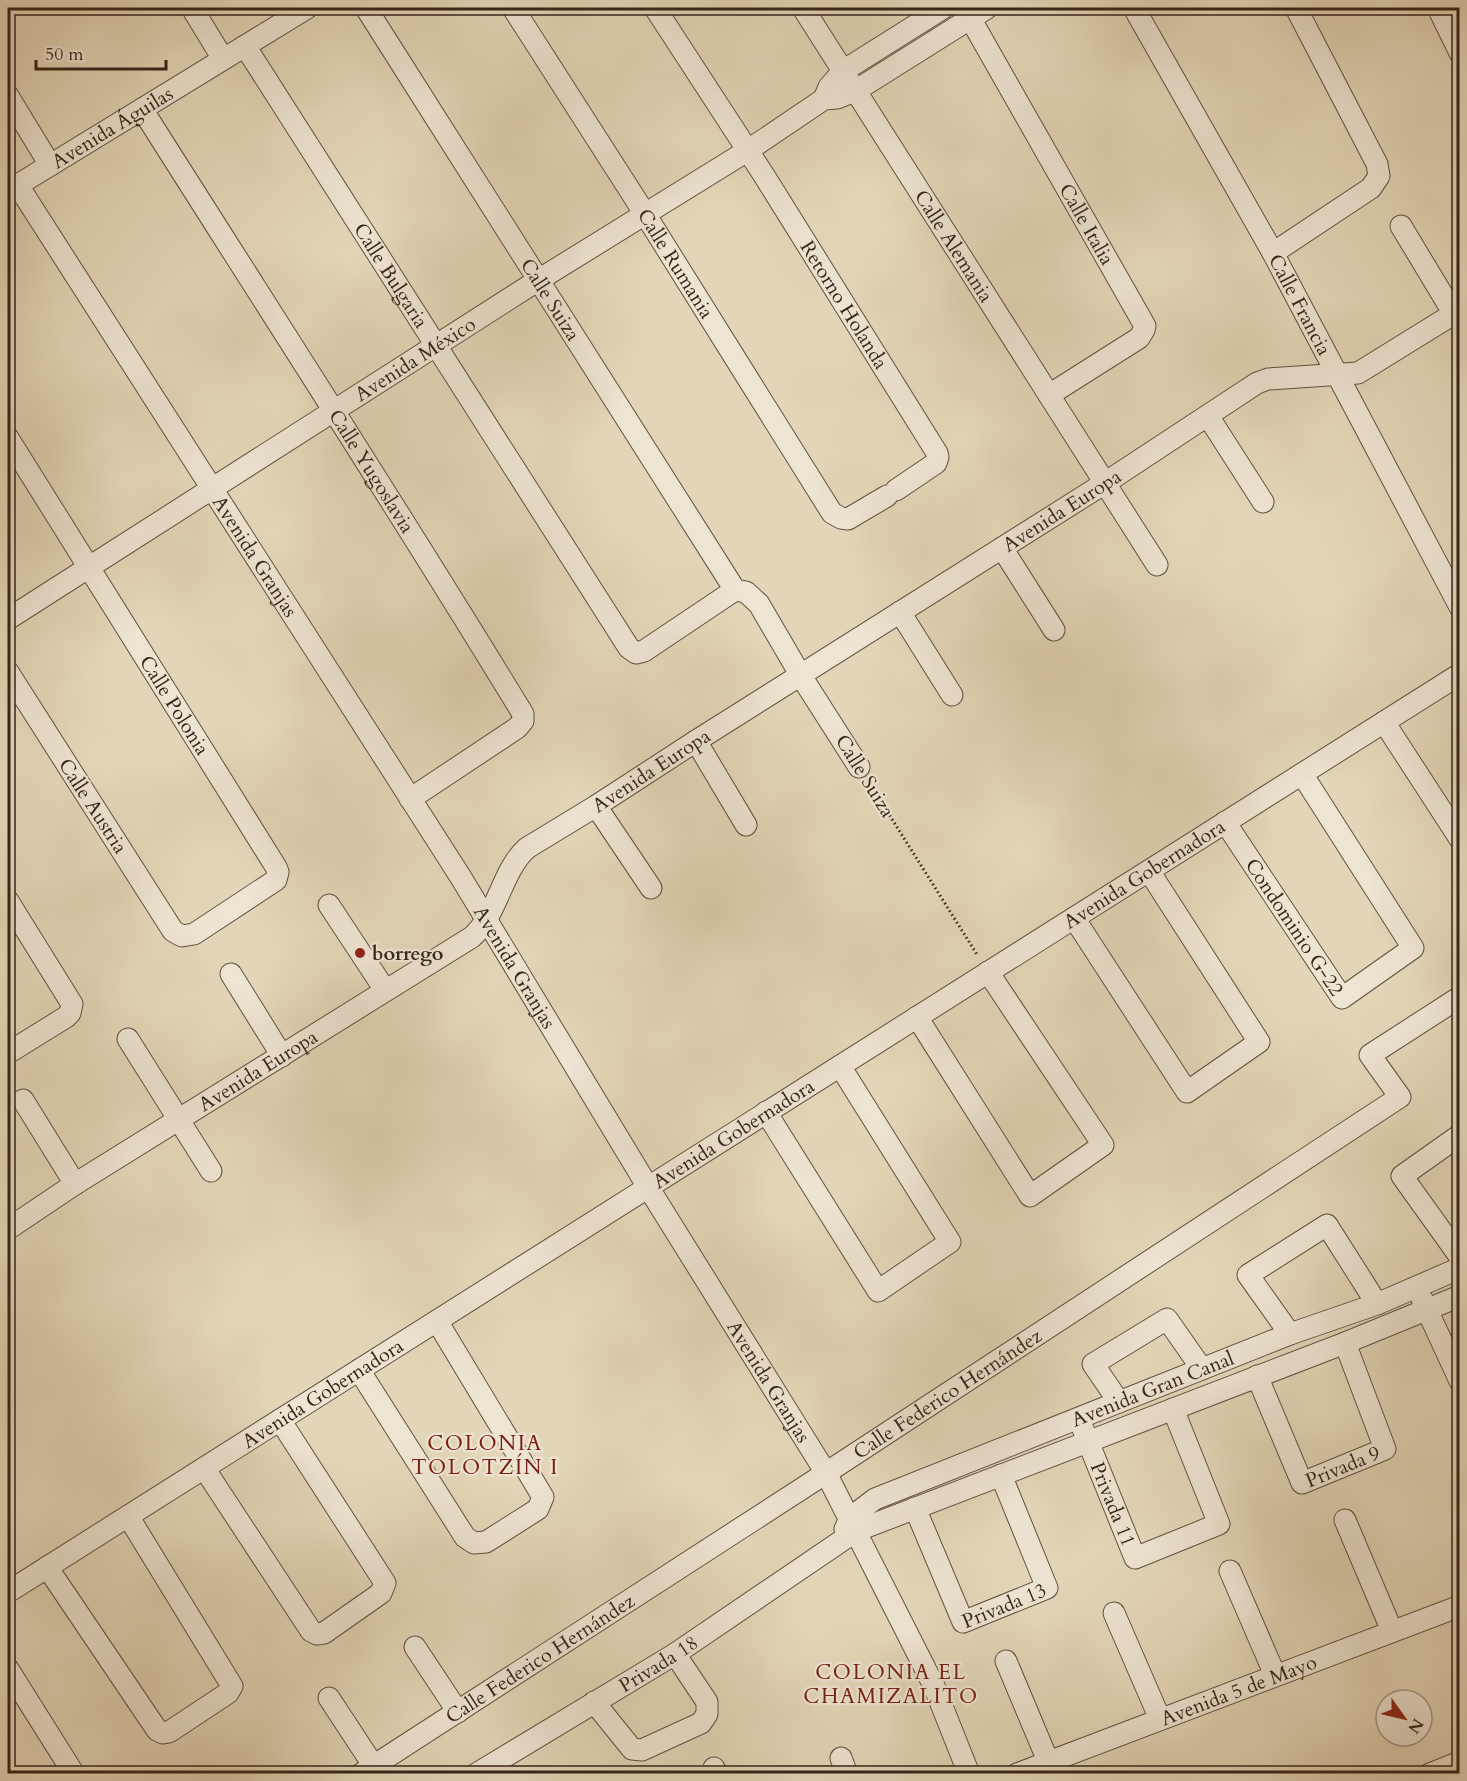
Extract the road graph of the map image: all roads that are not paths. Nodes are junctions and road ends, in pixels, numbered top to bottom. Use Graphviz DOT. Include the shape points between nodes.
graph roads {
  1 [pos="192,8"];
  2 [pos="308,8"];
  3 [pos="366,8"];
  4 [pos="513,8"];
  5 [pos="655,8"];
  6 [pos="803,8"];
  7 [pos="943,8"];
  8 [pos="1134,8"];
  9 [pos="1296,8"];
  10 [pos="1438,8"];
  11 [pos="979,13"];
  12 [pos="245,46"];
  13 [pos="1460,53"];
  14 [pos="223,59"];
  15 [pos="843,71"];
  16 [pos="855,92"];
  17 [pos="8,96"];
  18 [pos="824,99"];
  19 [pos="142,109"];
  20 [pos="747,151"];
  21 [pos="50,165"];
  22 [pos="12,188"];
  23 [pos="645,214"];
  24 [pos="1401,226"];
  25 [pos="1273,253"];
  26 [pos="540,279"];
  27 [pos="1457,312"];
  28 [pos="436,346"];
  29 [pos="1337,375"];
  30 [pos="1049,395"];
  31 [pos="333,411"];
  32 [pos="1208,416"];
  33 [pos="8,438"];
  34 [pos="1105,483"];
  35 [pos="213,487"];
  36 [pos="891,493"];
  37 [pos="1263,502"];
  38 [pos="1002,548"];
  39 [pos="1157,564"];
  40 [pos="87,567"];
  41 [pos="735,590"];
  42 [pos="1460,607"];
  43 [pos="900,612"];
  44 [pos="8,619"];
  45 [pos="1054,630"];
  46 [pos="8,672"];
  47 [pos="801,676"];
  48 [pos="1459,676"];
  49 [pos="952,695"];
  50 [pos="1384,722"];
  51 [pos="696,741"];
  52 [pos="859,767"];
  53 [pos="1302,774"];
  54 [pos="410,799"];
  55 [pos="596,806"];
  56 [pos="1225,822"];
  57 [pos="746,825"];
  58 [pos="1460,839"];
  59 [pos="1149,871"];
  60 [pos="651,888"];
  61 [pos="8,902"];
  62 [pos="328,905"];
  63 [pos="1074,918"];
  64 [pos="486,920"];
  65 [pos="182,936"];
  66 [pos="988,972"];
  67 [pos="231,974"];
  68 [pos="385,990"];
  69 [pos="1460,997"];
  70 [pos="917,1017"];
  71 [pos="128,1039"];
  72 [pos="8,1053"];
  73 [pos="282,1056"];
  74 [pos="840,1066"];
  75 [pos="23,1100"];
  76 [pos="766,1113"];
  77 [pos="179,1121"];
  78 [pos="1460,1135"];
  79 [pos="211,1171"];
  80 [pos="75,1184"];
  81 [pos="648,1187"];
  82 [pos="8,1229"];
  83 [pos="1460,1257"];
  84 [pos="1460,1268"];
  85 [pos="1417,1287"];
  86 [pos="1460,1296"];
  87 [pos="1377,1304"];
  88 [pos="1427,1311"];
  89 [pos="437,1321"];
  90 [pos="1290,1335"];
  91 [pos="1345,1343"];
  92 [pos="1202,1369"];
  93 [pos="359,1370"];
  94 [pos="1257,1376"];
  95 [pos="1460,1381"];
  96 [pos="1119,1402"];
  97 [pos="1173,1408"];
  98 [pos="1079,1419"];
  99 [pos="280,1420"];
  100 [pos="1088,1442"];
  101 [pos="204,1468"];
  102 [pos="826,1473"];
  103 [pos="1001,1475"];
  104 [pos="915,1508"];
  105 [pos="128,1516"];
  106 [pos="1345,1520"];
  107 [pos="853,1524"];
  108 [pos="47,1567"];
  109 [pos="1230,1571"];
  110 [pos="8,1592"];
  111 [pos="1460,1606"];
  112 [pos="1114,1613"];
  113 [pos="1392,1631"];
  114 [pos="415,1647"];
  115 [pos="675,1654"];
  116 [pos="1006,1662"];
  117 [pos="8,1669"];
  118 [pos="1275,1675"];
  119 [pos="329,1698"];
  120 [pos="594,1702"];
  121 [pos="458,1712"];
  122 [pos="1160,1719"];
  123 [pos="1048,1761"];
  124 [pos="1460,1762"];
  125 [pos="367,1769"];
  126 [pos="74,1773"];
  127 [pos="476,1773"];
  128 [pos="969,1773"];
  129 [pos="1017,1773"];
  130 [pos="1430,1773"];
  1 -- 14 [label="street"];
  2 -- 12 [label="street, Avenida Águilas"];
  3 -- 26 [label="street, Calle Suiza"];
  4 -- 23 [label="street, Calle Rumania"];
  5 -- 20 [label="street, Retorno Holanda"];
  6 -- 15 [label="street, Calle Alemania"];
  7 -- 15 [label="street, Avenida México"];
  8 -- 25 [label="street, Calle Francia"];
  9 -- 25 [label="street" via="1377,164 1379,176 1371,188"];
  10 -- 13 [label="street"];
  11 -- 16 [label="street, Avenida México"];
  11 -- 30 [label="street, Calle Italia" via="1145,326 1138,338"];
  12 -- 14 [label="street, Avenida Águilas"];
  12 -- 28 [label="street, Calle Bulgaria"];
  14 -- 19 [label="street, Avenida Águilas"];
  15 -- 16 [label="street, Calle Alemania"];
  15 -- 18 [label="street, Avenida México"];
  16 -- 18 [label="street, Avenida México"];
  16 -- 30 [label="street, Calle Alemania"];
  17 -- 21 [label="street"];
  18 -- 20 [label="street, Avenida México"];
  19 -- 21 [label="street, Avenida Águilas"];
  19 -- 31 [label="street, Calle Yugoslavia"];
  20 -- 23 [label="street, Avenida México"];
  20 -- 36 [label="street, Retorno Holanda" via="937,453 938,460 932,466"];
  21 -- 22 [label="street, Avenida Águilas"];
  22 -- 35 [label="street, Avenida Granjas"];
  23 -- 26 [label="street, Avenida México"];
  23 -- 36 [label="street, Calle Rumania" via="832,513 848,519"];
  24 -- 27 [label="street"];
  25 -- 29 [label="street, Calle Francia"];
  26 -- 28 [label="street, Avenida México"];
  26 -- 41 [label="street, Calle Suiza"];
  27 -- 29 [label="street, Avenida Europa" via="1363,372"];
  28 -- 31 [label="street, Avenida México"];
  28 -- 41 [label="street, Calle Bulgaria" via="629,648 636,653 644,651"];
  29 -- 32 [label="street, Avenida Europa" via="1263,380"];
  29 -- 42 [label="street, Calle Francia"];
  30 -- 34 [label="street, Calle Alemania"];
  31 -- 35 [label="street, Avenida México"];
  31 -- 54 [label="street, Calle Yugoslavia" via="428,557 524,717 517,728"];
  32 -- 34 [label="street, Avenida Europa"];
  32 -- 37 [label="street"];
  33 -- 40 [label="street, Calle Polonia"];
  34 -- 38 [label="street, Avenida Europa"];
  34 -- 39 [label="street, Calle Alemania"];
  35 -- 40 [label="street, Avenida México"];
  35 -- 54 [label="street, Avenida Granjas"];
  38 -- 43 [label="street, Avenida Europa"];
  38 -- 45 [label="street"];
  40 -- 44 [label="street, Avenida México"];
  40 -- 65 [label="street, Calle Polonia" via="278,872 272,885 194,934"];
  41 -- 47 [label="street, Calle Suiza" via="746,592 759,604"];
  43 -- 47 [label="street, Avenida Europa"];
  43 -- 49 [label="street"];
  46 -- 65 [label="street, Calle Austria" via="173,931"];
  47 -- 51 [label="street, Avenida Europa"];
  47 -- 52 [label="street, Calle Suiza"];
  48 -- 50 [label="street, Avenida Gobernadora"];
  50 -- 53 [label="street, Avenida Gobernadora"];
  50 -- 58 [label="street"];
  51 -- 55 [label="street, Avenida Europa"];
  51 -- 57 [label="street"];
  53 -- 56 [label="street, Avenida Gobernadora"];
  53 -- 56 [label="street, Condominio G-22" via="1413,948 1342,998"];
  54 -- 64 [label="street, Avenida Granjas"];
  55 -- 60 [label="street"];
  55 -- 64 [label="street, Avenida Europa" via="522,853"];
  56 -- 59 [label="street, Avenida Gobernadora"];
  59 -- 63 [label="street, Avenida Gobernadora"];
  59 -- 63 [label="street" via="1258,1042 1187,1092"];
  61 -- 72 [label="street" via="72,1004 66,1017"];
  62 -- 68 [label="street"];
  63 -- 66 [label="street, Avenida Gobernadora"];
  64 -- 68 [label="street, Avenida Europa" via="472,937"];
  64 -- 81 [label="street, Avenida Granjas"];
  66 -- 70 [label="street, Avenida Gobernadora"];
  66 -- 70 [label="street" via="1103,1145 1030,1196"];
  67 -- 73 [label="street"];
  68 -- 73 [label="street, Avenida Europa"];
  69 -- 102 [label="street, Calle Federico Hernández" via="1370,1055 1400,1097"];
  70 -- 74 [label="street, Avenida Gobernadora"];
  71 -- 77 [label="street"];
  73 -- 77 [label="street, Avenida Europa"];
  74 -- 76 [label="street, Avenida Gobernadora"];
  74 -- 76 [label="street" via="950,1242 878,1291"];
  75 -- 80 [label="street"];
  76 -- 81 [label="street, Avenida Gobernadora"];
  77 -- 79 [label="street"];
  77 -- 80 [label="street, Avenida Europa"];
  78 -- 83 [label="street" via="1402,1176"];
  80 -- 82 [label="street, Avenida Europa"];
  81 -- 89 [label="street, Avenida Gobernadora"];
  81 -- 102 [label="street, Avenida Granjas"];
  84 -- 85 [label="street, Avenida Gran Canal"];
  85 -- 87 [label="street, Avenida Gran Canal"];
  85 -- 88 [label="street"];
  86 -- 88 [label="street, Avenida Gran Canal"];
  87 -- 90 [label="street, Avenida Gran Canal"];
  87 -- 90 [label="street" via="1327,1225 1248,1275"];
  88 -- 91 [label="street, Avenida Gran Canal"];
  88 -- 95 [label="street"];
  89 -- 93 [label="street, Avenida Gobernadora"];
  89 -- 93 [label="street" via="542,1493 538,1509 503,1531 480,1543 465,1537"];
  90 -- 92 [label="street, Avenida Gran Canal"];
  91 -- 94 [label="street, Avenida Gran Canal"];
  91 -- 94 [label="street, Privada 9" via="1385,1449 1302,1483"];
  92 -- 96 [label="street, Avenida Gran Canal"];
  92 -- 96 [label="street" via="1167,1320 1093,1364"];
  93 -- 99 [label="street, Avenida Gobernadora"];
  94 -- 97 [label="street, Avenida Gran Canal"];
  96 -- 98 [label="street, Avenida Gran Canal"];
  97 -- 100 [label="street, Avenida Gran Canal"];
  97 -- 100 [label="street, Privada 11" via="1219,1524 1135,1558"];
  98 -- 100 [label="street, Privada 11"];
  98 -- 107 [label="street, Avenida Gran Canal" via="875,1499"];
  99 -- 101 [label="street, Avenida Gobernadora"];
  99 -- 101 [label="street" via="385,1583 381,1593 324,1633 311,1630"];
  100 -- 103 [label="street, Avenida Gran Canal"];
  101 -- 105 [label="street, Avenida Gobernadora"];
  102 -- 107 [label="street, Avenida Granjas"];
  102 -- 121 [label="street, Calle Federico Hernández"];
  103 -- 104 [label="street, Avenida Gran Canal"];
  103 -- 104 [label="street, Privada 13" via="1047,1588 963,1622"];
  104 -- 107 [label="street, Avenida Gran Canal"];
  105 -- 108 [label="street, Avenida Gobernadora"];
  105 -- 108 [label="street" via="231,1686 228,1693 169,1732 157,1730"];
  106 -- 113 [label="street"];
  107 -- 115 [label="street, Privada 18" via="836,1545"];
  107 -- 128 [label="street, Avenida Granjas" via="934,1686"];
  108 -- 110 [label="street, Avenida Gobernadora"];
  109 -- 118 [label="street"];
  111 -- 113 [label="street, Avenida 5 de Mayo"];
  112 -- 122 [label="street"];
  113 -- 118 [label="street, Avenida 5 de Mayo"];
  114 -- 121 [label="street"];
  115 -- 120 [label="street, Privada 18"];
  115 -- 120 [label="street" via="707,1702 707,1714 701,1723 642,1750 632,1749"];
  116 -- 123 [label="street"];
  117 -- 126 [label="street"];
  118 -- 122 [label="street, Avenida 5 de Mayo"];
  119 -- 125 [label="street"];
  120 -- 127 [label="street, Privada 18"];
  121 -- 125 [label="street, Calle Federico Hernández"];
  122 -- 123 [label="street, Avenida 5 de Mayo"];
  123 -- 129 [label="street, Avenida 5 de Mayo"];
  124 -- 130 [label="street"];
}
